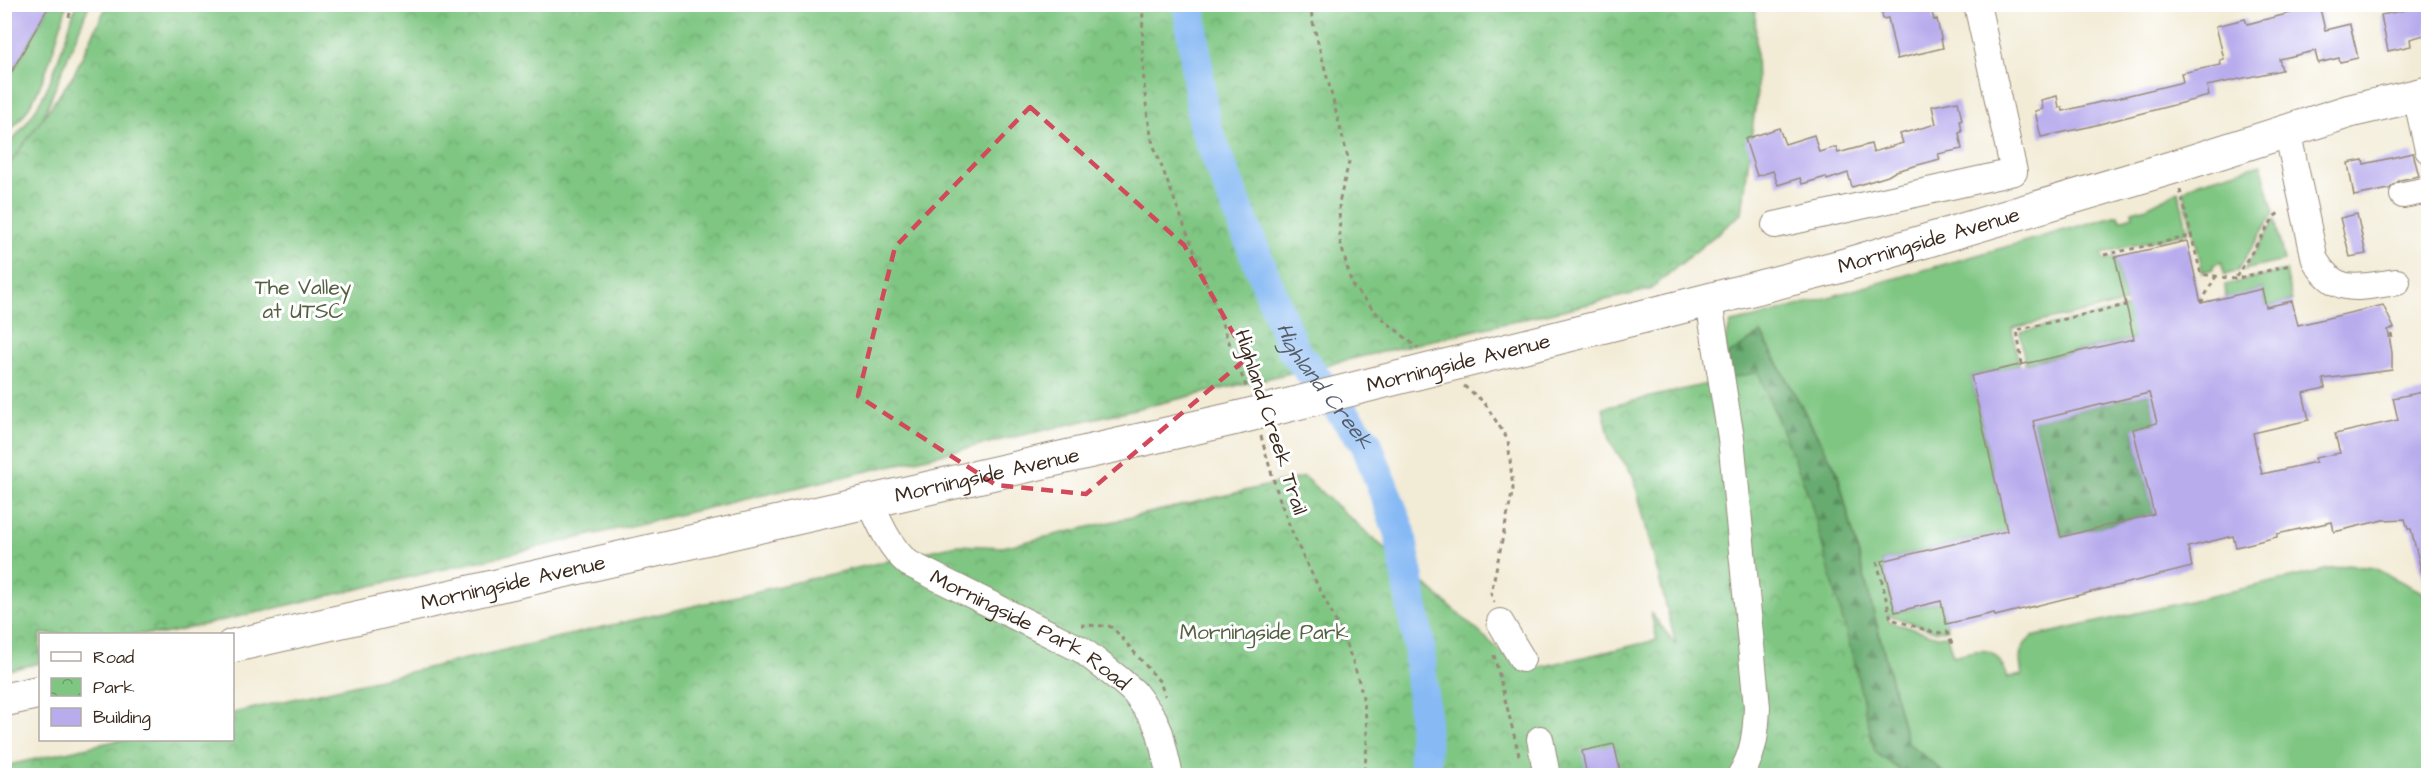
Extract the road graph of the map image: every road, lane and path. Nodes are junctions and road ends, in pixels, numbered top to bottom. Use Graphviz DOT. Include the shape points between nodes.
graph roads {
  1 [pos="72,4"];
  2 [pos="1143,4"];
  3 [pos="1311,4"];
  4 [pos="1977,4"];
  5 [pos="69,17"];
  6 [pos="2422,95"];
  7 [pos="2287,130"];
  8 [pos="2428,150"];
  9 [pos="2179,188"];
  10 [pos="2428,190"];
  11 [pos="2403,195"];
  12 [pos="2279,213"];
  13 [pos="1774,225"];
  14 [pos="2191,236"];
  15 [pos="2104,255"];
  16 [pos="2290,266"];
  17 [pos="2216,276"];
  18 [pos="2235,279"];
  19 [pos="2397,282"];
  20 [pos="1709,302"];
  21 [pos="2201,303"];
  22 [pos="2126,305"];
  23 [pos="1422,351"];
  24 [pos="2022,364"];
  25 [pos="1458,381"];
  26 [pos="1248,414"];
  27 [pos="869,500"];
  28 [pos="1877,561"];
  29 [pos="1500,622"];
  30 [pos="1952,644"];
  31 [pos="234,646"];
  32 [pos="1493,650"];
  33 [pos="1522,659"];
  34 [pos="39,692"];
  35 [pos="4,700"];
  36 [pos="1540,739"];
  37 [pos="1523,768"];
  38 [pos="1170,776"];
  39 [pos="1363,776"];
  40 [pos="1547,776"];
  41 [pos="1740,776"];
  1 -- 5 [label="path"];
  2 -- 26 [label="path, Highland Creek Trail" via="1142,75 1153,144"];
  3 -- 23 [label="path" via="1349,162 1339,203 1340,241 1352,285 1378,315"];
  4 -- 13 [label="street" via="2014,172"];
  6 -- 7 [label="main road, Morningside Avenue"];
  6 -- 8 [label="street"];
  7 -- 19 [label="street" via="2315,260 2321,270 2340,286 2355,288"];
  7 -- 20 [label="main road, Morningside Avenue" via="1838,267"];
  9 -- 14 [label="path"];
  10 -- 11 [label="street"];
  12 -- 18 [label="path"];
  14 -- 15 [label="path"];
  14 -- 17 [label="path" via="2201,274"];
  16 -- 18 [label="path"];
  17 -- 18 [label="path"];
  17 -- 21 [label="path"];
  20 -- 26 [label="main road, Morningside Avenue, bridge"];
  20 -- 41 [label="street" via="1732,449 1757,707 1754,747"];
  22 -- 24 [label="path" via="2017,330"];
  25 -- 29 [label="path" via="1484,402 1508,440 1513,489 1491,593"];
  26 -- 27 [label="main road, Morningside Avenue"];
  26 -- 39 [label="path, Highland Creek Trail" via="1279,501 1340,628 1361,686 1366,740"];
  27 -- 31 [label="main road, Morningside Avenue"];
  27 -- 38 [label="street, Morningside Park Road" via="895,549 908,563 1082,650 1134,692 1160,733"];
  28 -- 30 [label="path" via="1891,619 1936,633 1947,632"];
  29 -- 33 [label="street"];
  32 -- 37 [label="path"];
  34 -- 35 [label="main road"];
  36 -- 40 [label="street"];
}
